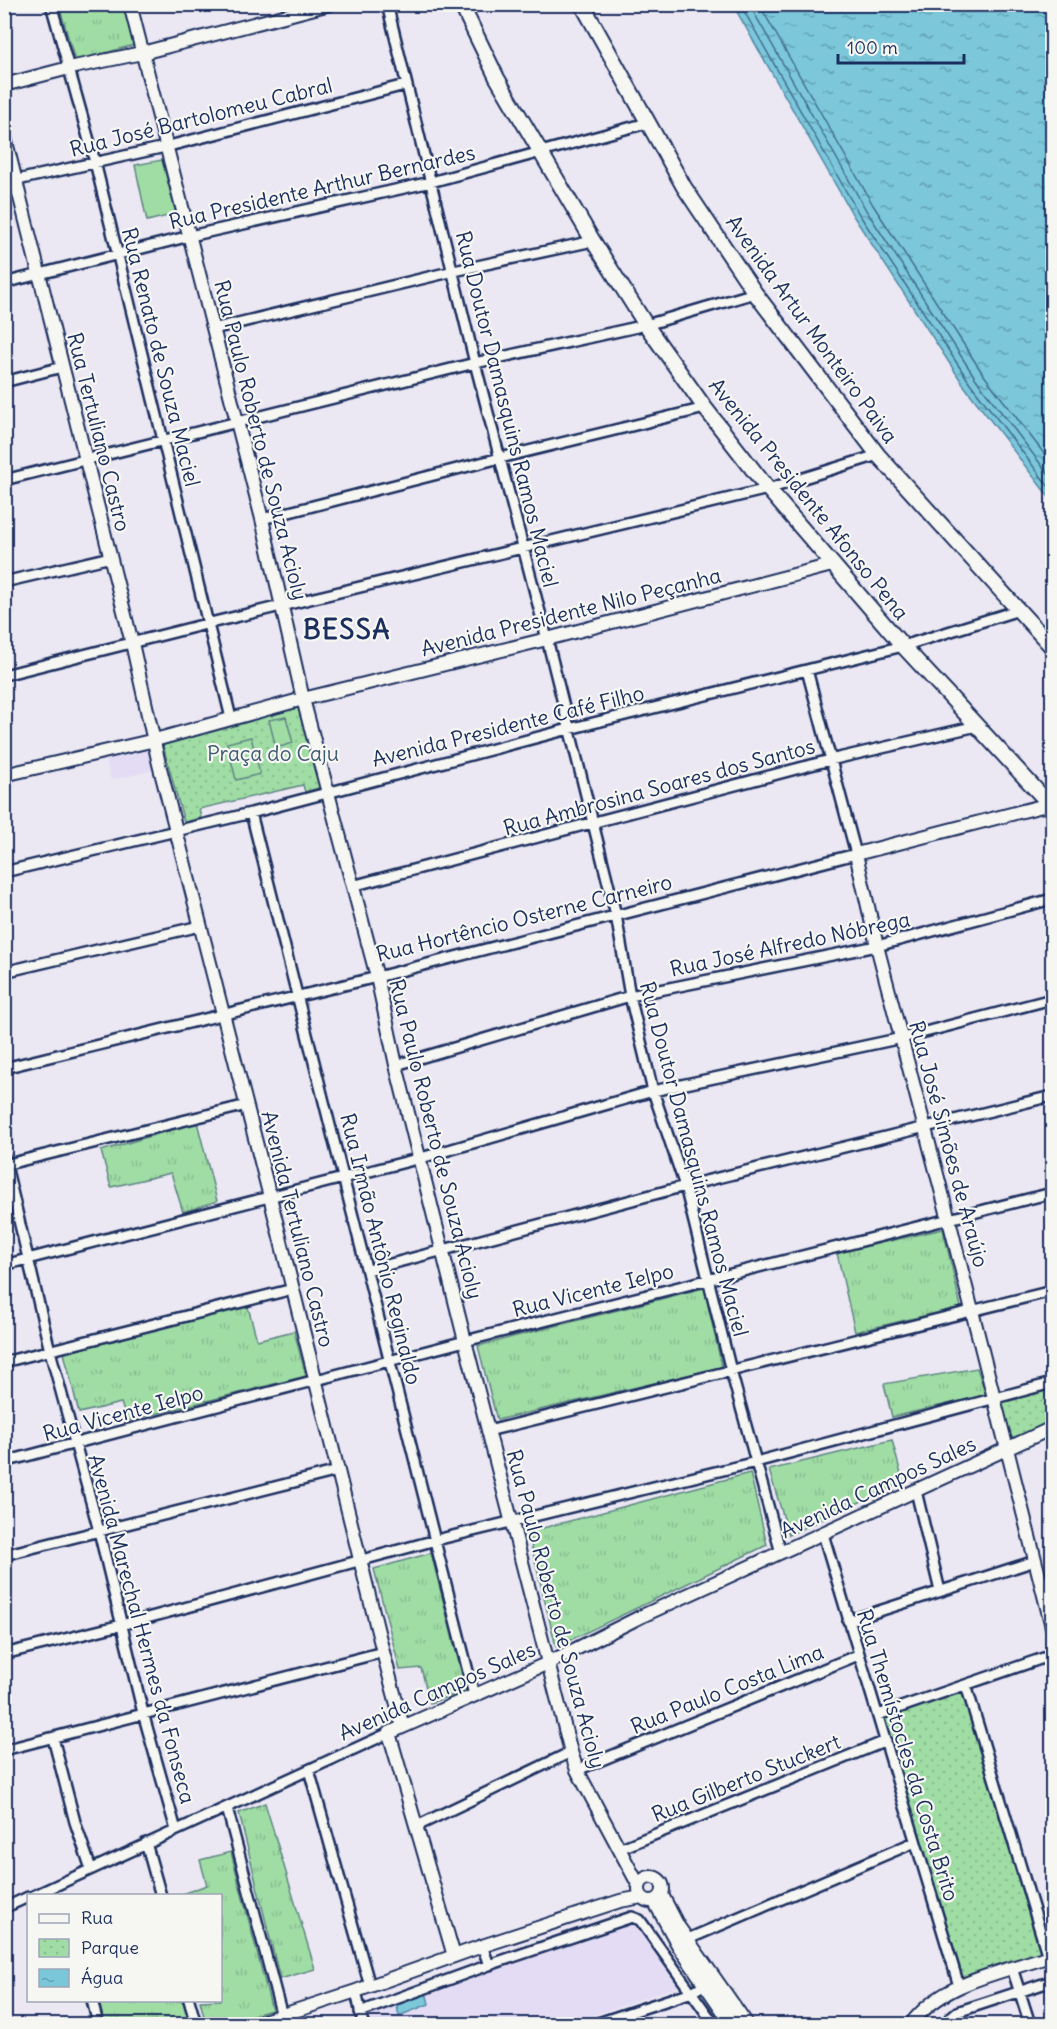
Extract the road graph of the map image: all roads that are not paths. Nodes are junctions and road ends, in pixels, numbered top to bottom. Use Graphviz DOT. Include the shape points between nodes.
graph roads {
  1 [pos="51,4"];
  2 [pos="130,4"];
  3 [pos="330,4"];
  4 [pos="387,4"];
  5 [pos="461,4"];
  6 [pos="582,4"];
  7 [pos="142,53"];
  8 [pos="69,68"];
  9 [pos="4,85"];
  10 [pos="405,85"];
  11 [pos="647,123"];
  12 [pos="4,134"];
  13 [pos="165,147"];
  14 [pos="540,152"];
  15 [pos="95,162"];
  16 [pos="10,182"];
  17 [pos="431,182"];
  18 [pos="190,236"];
  19 [pos="593,241"];
  20 [pos="116,254"];
  21 [pos="454,271"];
  22 [pos="40,274"];
  23 [pos="4,283"];
  24 [pos="755,292"];
  25 [pos="646,325"];
  26 [pos="213,329"];
  27 [pos="475,363"];
  28 [pos="62,367"];
  29 [pos="4,382"];
  30 [pos="705,408"];
  31 [pos="237,423"];
  32 [pos="165,441"];
  33 [pos="878,455"];
  34 [pos="500,458"];
  35 [pos="87,460"];
  36 [pos="4,480"];
  37 [pos="768,489"];
  38 [pos="262,519"];
  39 [pos="524,547"];
  40 [pos="111,557"];
  41 [pos="832,565"];
  42 [pos="4,582"];
  43 [pos="282,605"];
  44 [pos="1019,610"];
  45 [pos="207,624"];
  46 [pos="547,639"];
  47 [pos="132,643"];
  48 [pos="903,646"];
  49 [pos="1053,647"];
  50 [pos="807,670"];
  51 [pos="4,675"];
  52 [pos="303,699"];
  53 [pos="231,718"];
  54 [pos="977,726"];
  55 [pos="569,729"];
  56 [pos="155,740"];
  57 [pos="830,760"];
  58 [pos="4,775"];
  59 [pos="327,792"];
  60 [pos="1052,806"];
  61 [pos="251,813"];
  62 [pos="593,824"];
  63 [pos="177,830"];
  64 [pos="856,854"];
  65 [pos="4,872"];
  66 [pos="352,886"];
  67 [pos="1053,899"];
  68 [pos="616,915"];
  69 [pos="200,926"];
  70 [pos="877,946"];
  71 [pos="4,972"];
  72 [pos="376,977"];
  73 [pos="298,996"];
  74 [pos="630,996"];
  75 [pos="1053,999"];
  76 [pos="224,1015"];
  77 [pos="902,1038"];
  78 [pos="396,1065"];
  79 [pos="4,1068"];
  80 [pos="653,1091"];
  81 [pos="1053,1096"];
  82 [pos="247,1105"];
  83 [pos="925,1128"];
  84 [pos="421,1158"];
  85 [pos="5,1162"];
  86 [pos="343,1178"];
  87 [pos="685,1186"];
  88 [pos="1053,1193"];
  89 [pos="270,1197"];
  90 [pos="950,1220"];
  91 [pos="443,1249"];
  92 [pos="28,1260"];
  93 [pos="4,1266"];
  94 [pos="368,1270"];
  95 [pos="709,1280"];
  96 [pos="293,1289"];
  97 [pos="1053,1291"];
  98 [pos="972,1311"];
  99 [pos="465,1341"];
  100 [pos="50,1351"];
  101 [pos="391,1361"];
  102 [pos="4,1362"];
  103 [pos="731,1371"];
  104 [pos="316,1381"];
  105 [pos="1053,1383"];
  106 [pos="994,1399"];
  107 [pos="1053,1428"];
  108 [pos="488,1431"];
  109 [pos="75,1445"];
  110 [pos="1007,1449"];
  111 [pos="4,1462"];
  112 [pos="756,1462"];
  113 [pos="338,1471"];
  114 [pos="916,1491"];
  115 [pos="511,1522"];
  116 [pos="99,1531"];
  117 [pos="823,1534"];
  118 [pos="436,1540"];
  119 [pos="781,1553"];
  120 [pos="4,1555"];
  121 [pos="360,1560"];
  122 [pos="1035,1561"];
  123 [pos="940,1591"];
  124 [pos="1051,1612"];
  125 [pos="848,1620"];
  126 [pos="121,1625"];
  127 [pos="1053,1627"];
  128 [pos="383,1652"];
  129 [pos="4,1654"];
  130 [pos="858,1655"];
  131 [pos="1053,1655"];
  132 [pos="548,1663"];
  133 [pos="966,1685"];
  134 [pos="474,1695"];
  135 [pos="143,1713"];
  136 [pos="879,1715"];
  137 [pos="403,1727"];
  138 [pos="389,1733"];
  139 [pos="53,1738"];
  140 [pos="886,1741"];
  141 [pos="4,1750"];
  142 [pos="571,1752"];
  143 [pos="309,1770"];
  144 [pos="577,1770"];
  145 [pos="227,1808"];
  146 [pos="417,1826"];
  147 [pos="176,1830"];
  148 [pos="915,1842"];
  149 [pos="146,1843"];
  150 [pos="621,1851"];
  151 [pos="91,1869"];
  152 [pos="59,1884"];
  153 [pos="647,1891"];
  154 [pos="37,1894"];
  155 [pos="62,1894"];
  156 [pos="160,1894"];
  157 [pos="27,1897"];
  158 [pos="4,1908"];
  159 [pos="688,1939"];
  160 [pos="482,1946"];
  161 [pos="454,1956"];
  162 [pos="1050,1956"];
  163 [pos="489,1965"];
  164 [pos="1012,1968"];
  165 [pos="1053,1981"];
  166 [pos="705,1984"];
  167 [pos="370,1986"];
  168 [pos="959,1986"];
  169 [pos="356,1992"];
  170 [pos="692,1992"];
  171 [pos="1019,1992"];
  172 [pos="92,2002"];
  173 [pos="189,2002"];
  174 [pos="360,2012"];
  175 [pos="282,2016"];
  176 [pos="4,2020"];
  177 [pos="260,2024"];
  178 [pos="6,2025"];
  179 [pos="98,2025"];
  180 [pos="196,2025"];
  181 [pos="363,2025"];
  182 [pos="595,2025"];
  183 [pos="714,2025"];
  184 [pos="732,2025"];
  185 [pos="747,2025"];
  186 [pos="911,2025"];
  187 [pos="947,2025"];
  188 [pos="1030,2025"];
  1 -- 8 [label="street, Rua Renato de Souza Maciel"];
  2 -- 7 [label="street, Rua Paulo Roberto de Souza Acioly"];
  3 -- 7 [label="street"];
  4 -- 10 [label="street, Rua Doutor Damasquins Ramos Maciel"];
  5 -- 14 [label="main road, Avenida Presidente Afonso Pena" via="497,78"];
  6 -- 11 [label="main road, Avenida Artur Monteiro Paiva"];
  7 -- 8 [label="street"];
  7 -- 13 [label="street, Rua Paulo Roberto de Souza Acioly"];
  8 -- 9 [label="street"];
  8 -- 15 [label="street, Rua Renato de Souza Maciel"];
  10 -- 13 [label="street, Rua José Bartolomeu Cabral"];
  10 -- 17 [label="street, Rua Doutor Damasquins Ramos Maciel"];
  11 -- 14 [label="street, Rua Presidente Arthur Bernardes"];
  11 -- 24 [label="main road, Avenida Artur Monteiro Paiva" via="684,187"];
  12 -- 16 [label="street, Rua Tertuliano Castro"];
  13 -- 15 [label="street, Rua José Bartolomeu Cabral"];
  13 -- 18 [label="street, Rua Paulo Roberto de Souza Acioly"];
  14 -- 17 [label="street, Rua Presidente Arthur Bernardes"];
  14 -- 19 [label="main road, Avenida Presidente Afonso Pena"];
  15 -- 16 [label="street, Rua José Bartolomeu Cabral"];
  15 -- 20 [label="street, Rua Renato de Souza Maciel"];
  16 -- 22 [label="street, Rua Tertuliano Castro"];
  17 -- 18 [label="street, Rua Presidente Arthur Bernardes"];
  17 -- 21 [label="street, Rua Doutor Damasquins Ramos Maciel"];
  18 -- 20 [label="street, Rua Presidente Arthur Bernardes"];
  18 -- 26 [label="street, Rua Paulo Roberto de Souza Acioly"];
  19 -- 21 [label="street"];
  19 -- 25 [label="main road, Avenida Presidente Afonso Pena"];
  20 -- 22 [label="street, Rua Presidente Arthur Bernardes"];
  20 -- 32 [label="street, Rua Renato de Souza Maciel"];
  21 -- 26 [label="street"];
  21 -- 27 [label="street, Rua Doutor Damasquins Ramos Maciel"];
  22 -- 23 [label="street, Rua Presidente Arthur Bernardes"];
  22 -- 28 [label="street, Rua Tertuliano Castro"];
  24 -- 25 [label="street"];
  24 -- 33 [label="main road, Avenida Artur Monteiro Paiva"];
  25 -- 27 [label="street"];
  25 -- 30 [label="main road, Avenida Presidente Afonso Pena"];
  26 -- 31 [label="street, Rua Paulo Roberto de Souza Acioly"];
  27 -- 31 [label="street"];
  27 -- 34 [label="street, Rua Doutor Damasquins Ramos Maciel"];
  28 -- 29 [label="street"];
  28 -- 35 [label="street, Rua Tertuliano Castro"];
  30 -- 34 [label="street"];
  30 -- 37 [label="main road, Avenida Presidente Afonso Pena"];
  31 -- 32 [label="street"];
  31 -- 38 [label="street, Rua Paulo Roberto de Souza Acioly"];
  32 -- 35 [label="street"];
  32 -- 45 [label="street, Rua Renato de Souza Maciel"];
  33 -- 37 [label="street"];
  33 -- 44 [label="main road, Avenida Artur Monteiro Paiva"];
  34 -- 38 [label="street"];
  34 -- 39 [label="street, Rua Doutor Damasquins Ramos Maciel"];
  35 -- 36 [label="street"];
  35 -- 40 [label="street, Rua Tertuliano Castro"];
  37 -- 39 [label="street"];
  37 -- 41 [label="main road, Avenida Presidente Afonso Pena"];
  38 -- 43 [label="street, Rua Paulo Roberto de Souza Acioly"];
  39 -- 43 [label="street"];
  39 -- 46 [label="street, Rua Doutor Damasquins Ramos Maciel"];
  40 -- 42 [label="street"];
  40 -- 47 [label="street, Rua Tertuliano Castro"];
  41 -- 46 [label="street, Avenida Presidente Nilo Peçanha"];
  41 -- 48 [label="main road, Avenida Presidente Afonso Pena"];
  43 -- 45 [label="street"];
  43 -- 52 [label="street, Rua Paulo Roberto de Souza Acioly"];
  44 -- 48 [label="street, Avenida Presidente Café Filho"];
  44 -- 49 [label="main road, Avenida Artur Monteiro Paiva"];
  45 -- 47 [label="street"];
  45 -- 53 [label="street, Rua Renato de Souza Maciel"];
  46 -- 52 [label="street, Avenida Presidente Nilo Peçanha"];
  46 -- 55 [label="street, Rua Doutor Damasquins Ramos Maciel"];
  47 -- 51 [label="street"];
  47 -- 56 [label="street, Rua Tertuliano Castro"];
  48 -- 50 [label="street, Avenida Presidente Café Filho"];
  48 -- 54 [label="main road, Avenida Presidente Afonso Pena"];
  50 -- 55 [label="street, Avenida Presidente Café Filho"];
  50 -- 57 [label="street, Rua José Simões de Araújo"];
  52 -- 53 [label="street, Avenida Presidente Nilo Peçanha"];
  52 -- 59 [label="street, Rua Paulo Roberto de Souza Acioly"];
  53 -- 56 [label="street, Avenida Presidente Nilo Peçanha"];
  54 -- 57 [label="street, Rua Ambrosina Soares dos Santos"];
  54 -- 60 [label="main road, Avenida Presidente Afonso Pena"];
  55 -- 59 [label="street, Avenida Presidente Café Filho"];
  55 -- 62 [label="street, Rua Doutor Damasquins Ramos Maciel"];
  56 -- 58 [label="street, Avenida Presidente Nilo Peçanha"];
  56 -- 63 [label="street, Avenida Tertuliano Castro"];
  57 -- 62 [label="street, Rua Ambrosina Soares dos Santos"];
  57 -- 64 [label="street, Rua José Simões de Araújo"];
  59 -- 61 [label="street, Avenida Presidente Café Filho"];
  59 -- 66 [label="street, Rua Paulo Roberto de Souza Acioly"];
  60 -- 64 [label="street, Rua Hortêncio Osterne Carneiro"];
  61 -- 63 [label="street, Avenida Presidente Café Filho"];
  61 -- 73 [label="street, Rua Irmão Antônio Reginaldo"];
  62 -- 66 [label="street, Rua Ambrosina Soares dos Santos"];
  62 -- 68 [label="street, Rua Doutor Damasquins Ramos Maciel"];
  63 -- 65 [label="street, Avenida Presidente Café Filho"];
  63 -- 69 [label="street, Avenida Tertuliano Castro"];
  64 -- 68 [label="street, Rua Hortêncio Osterne Carneiro"];
  64 -- 70 [label="street, Rua José Simões de Araújo"];
  66 -- 72 [label="street, Rua Paulo Roberto de Souza Acioly"];
  67 -- 70 [label="street, Rua José Alfredo Nóbrega"];
  68 -- 72 [label="street, Rua Hortêncio Osterne Carneiro"];
  68 -- 74 [label="street, Rua Doutor Damasquins Ramos Maciel"];
  69 -- 71 [label="street"];
  69 -- 76 [label="street, Avenida Tertuliano Castro"];
  70 -- 74 [label="street, Rua José Alfredo Nóbrega"];
  70 -- 77 [label="street, Rua José Simões de Araújo"];
  72 -- 73 [label="street, Rua Hortêncio Osterne Carneiro"];
  72 -- 78 [label="street, Rua Paulo Roberto de Souza Acioly"];
  73 -- 76 [label="street, Rua Hortêncio Osterne Carneiro"];
  73 -- 86 [label="street, Rua Irmão Antônio Reginaldo"];
  74 -- 78 [label="street, Rua José Alfredo Nóbrega"];
  74 -- 80 [label="street, Rua Doutor Damasquins Ramos Maciel"];
  75 -- 77 [label="street"];
  76 -- 79 [label="street, Rua Hortêncio Osterne Carneiro"];
  76 -- 82 [label="street, Avenida Tertuliano Castro"];
  77 -- 80 [label="street"];
  77 -- 83 [label="street, Rua José Simões de Araújo"];
  78 -- 84 [label="street, Rua Paulo Roberto de Souza Acioly"];
  80 -- 84 [label="street"];
  80 -- 87 [label="street, Rua Doutor Damasquins Ramos Maciel"];
  81 -- 83 [label="street"];
  82 -- 85 [label="street"];
  82 -- 89 [label="street, Avenida Tertuliano Castro"];
  83 -- 87 [label="street"];
  83 -- 90 [label="street, Rua José Simões de Araújo"];
  84 -- 86 [label="street"];
  84 -- 91 [label="street, Rua Paulo Roberto de Souza Acioly"];
  85 -- 92 [label="street, Avenida Marechal Hermes da Fonseca"];
  86 -- 89 [label="street"];
  86 -- 94 [label="street, Rua Irmão Antônio Reginaldo"];
  87 -- 91 [label="street"];
  87 -- 95 [label="street, Rua Doutor Damasquins Ramos Maciel"];
  88 -- 90 [label="street, Rua Vicente Ielpo"];
  89 -- 92 [label="street"];
  89 -- 96 [label="street, Avenida Tertuliano Castro"];
  90 -- 95 [label="street, Rua Vicente Ielpo"];
  90 -- 98 [label="street, Rua José Simões de Araújo"];
  91 -- 94 [label="street"];
  91 -- 99 [label="street, Rua Paulo Roberto de Souza Acioly"];
  92 -- 93 [label="street"];
  92 -- 100 [label="street, Avenida Marechal Hermes da Fonseca"];
  94 -- 101 [label="street, Rua Irmão Antônio Reginaldo"];
  95 -- 99 [label="street, Rua Vicente Ielpo"];
  95 -- 103 [label="street, Rua Doutor Damasquins Ramos Maciel"];
  96 -- 100 [label="street"];
  96 -- 104 [label="street, Avenida Tertuliano Castro"];
  97 -- 98 [label="street"];
  98 -- 103 [label="street"];
  98 -- 106 [label="street, Rua José Simões de Araújo"];
  99 -- 101 [label="street, Rua Vicente Ielpo"];
  99 -- 108 [label="street, Rua Paulo Roberto de Souza Acioly"];
  100 -- 102 [label="street"];
  100 -- 109 [label="street, Avenida Marechal Hermes da Fonseca"];
  101 -- 104 [label="street, Rua Vicente Ielpo"];
  101 -- 118 [label="street, Rua Irmão Antônio Reginaldo"];
  103 -- 108 [label="street"];
  103 -- 112 [label="street, Rua Doutor Damasquins Ramos Maciel"];
  104 -- 109 [label="street, Rua Vicente Ielpo"];
  104 -- 113 [label="street, Avenida Tertuliano Castro"];
  105 -- 106 [label="street"];
  106 -- 110 [label="street, Rua José Simões de Araújo"];
  106 -- 112 [label="street"];
  107 -- 110 [label="street, Avenida Campos Sales"];
  108 -- 115 [label="street, Rua Paulo Roberto de Souza Acioly"];
  109 -- 111 [label="street, Rua Vicente Ielpo"];
  109 -- 116 [label="street, Avenida Marechal Hermes da Fonseca"];
  110 -- 114 [label="street, Avenida Campos Sales"];
  110 -- 122 [label="street, Rua José Simões de Araújo"];
  112 -- 115 [label="street"];
  112 -- 119 [label="street, Rua Doutor Damasquins Ramos Maciel"];
  113 -- 116 [label="street"];
  113 -- 121 [label="street, Avenida Tertuliano Castro"];
  114 -- 117 [label="street, Avenida Campos Sales"];
  114 -- 123 [label="street"];
  115 -- 118 [label="street"];
  115 -- 132 [label="street, Rua Paulo Roberto de Souza Acioly"];
  116 -- 120 [label="street"];
  116 -- 126 [label="street, Avenida Marechal Hermes da Fonseca"];
  117 -- 119 [label="street, Avenida Campos Sales"];
  117 -- 125 [label="street, Rua Themístocles da Costa Brito"];
  118 -- 121 [label="street"];
  118 -- 134 [label="street, Rua Irmão Antônio Reginaldo"];
  119 -- 132 [label="street, Avenida Campos Sales"];
  121 -- 126 [label="street"];
  121 -- 128 [label="street, Avenida Tertuliano Castro"];
  122 -- 123 [label="street"];
  122 -- 124 [label="street, Rua José Simões de Araújo"];
  123 -- 125 [label="street"];
  124 -- 127 [label="street, Rua José Simões de Araújo"];
  125 -- 130 [label="street, Rua Themístocles da Costa Brito"];
  126 -- 129 [label="street"];
  126 -- 135 [label="street, Avenida Marechal Hermes da Fonseca"];
  128 -- 135 [label="street"];
  128 -- 137 [label="street, Avenida Tertuliano Castro"];
  130 -- 136 [label="street, Rua Themístocles da Costa Brito"];
  130 -- 144 [label="street, Rua Paulo Costa Lima"];
  131 -- 133 [label="street"];
  132 -- 134 [label="street, Avenida Campos Sales"];
  132 -- 142 [label="street, Rua Paulo Roberto de Souza Acioly"];
  133 -- 136 [label="street"];
  133 -- 162 [label="street"];
  134 -- 137 [label="street, Avenida Campos Sales"];
  135 -- 139 [label="street"];
  135 -- 147 [label="street, Avenida Marechal Hermes da Fonseca"];
  136 -- 140 [label="street, Rua Themístocles da Costa Brito"];
  137 -- 138 [label="street, Avenida Campos Sales"];
  138 -- 143 [label="street, Avenida Campos Sales"];
  138 -- 146 [label="street"];
  139 -- 141 [label="street"];
  139 -- 151 [label="street"];
  140 -- 148 [label="street, Rua Themístocles da Costa Brito"];
  140 -- 150 [label="street, Rua Gilberto Stuckert"];
  142 -- 144 [label="street, Rua Paulo Roberto de Souza Acioly"];
  142 -- 146 [label="street"];
  143 -- 145 [label="street, Avenida Campos Sales"];
  143 -- 167 [label="street"];
  144 -- 150 [label="street, Rua Paulo Roberto de Souza Acioly"];
  145 -- 147 [label="street, Avenida Campos Sales"];
  145 -- 175 [label="street"];
  146 -- 161 [label="street"];
  147 -- 149 [label="street, Avenida Campos Sales"];
  148 -- 159 [label="street"];
  148 -- 168 [label="street, Rua Themístocles da Costa Brito"];
  149 -- 151 [label="street, Avenida Campos Sales"];
  149 -- 156 [label="street"];
  150 -- 153 [label="street, Rua Paulo Roberto de Souza Acioly"];
  151 -- 152 [label="street, Avenida Campos Sales"];
  152 -- 154 [label="street, Avenida Campos Sales"];
  152 -- 155 [label="street"];
  153 -- 159 [label="street"];
  153 -- 160 [label="street"];
  153 -- 166 [label="street"];
  157 -- 158 [label="street"];
  159 -- 185 [label="street"];
  160 -- 161 [label="street"];
  160 -- 163 [label="street"];
  161 -- 167 [label="street"];
  162 -- 164 [label="street"];
  163 -- 170 [label="street" via="632,1917 640,1920"];
  163 -- 174 [label="street"];
  164 -- 168 [label="street"];
  164 -- 171 [label="street"];
  165 -- 171 [label="street"];
  166 -- 170 [label="street"];
  166 -- 184 [label="street"];
  167 -- 169 [label="street"];
  168 -- 186 [label="street" via="931,2003"];
  169 -- 174 [label="street"];
  169 -- 175 [label="street"];
  170 -- 182 [label="street"];
  170 -- 183 [label="street"];
  171 -- 187 [label="street" via="957,2012"];
  171 -- 188 [label="street"];
  172 -- 179 [label="street"];
  173 -- 180 [label="street"];
  174 -- 181 [label="street"];
  175 -- 177 [label="street"];
  176 -- 178 [label="street"];
}
